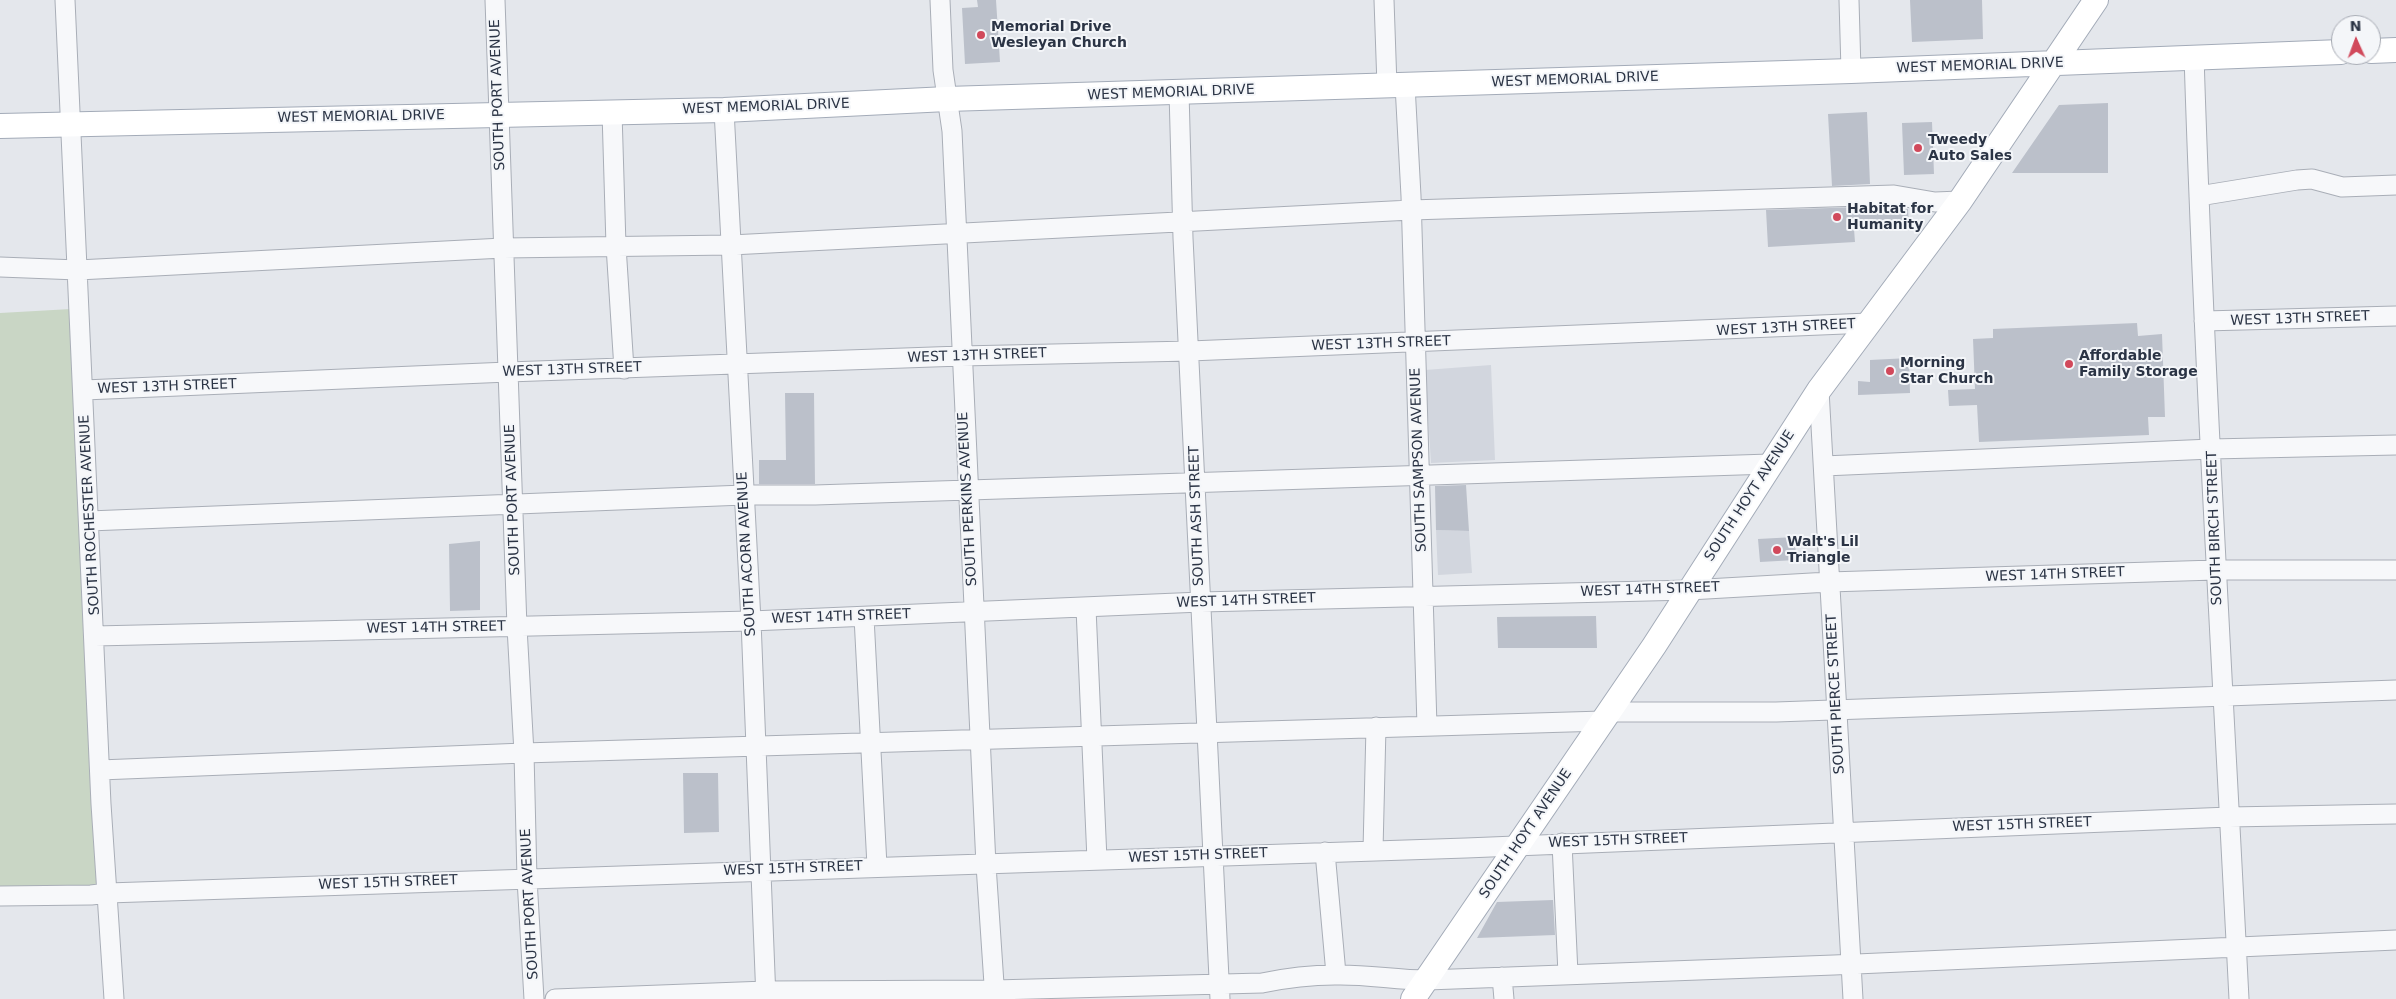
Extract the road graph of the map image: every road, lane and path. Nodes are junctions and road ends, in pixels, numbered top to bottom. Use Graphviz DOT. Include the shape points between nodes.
graph roads {
  1 [pos="65,0"];
  2 [pos="495,0"];
  3 [pos="940,0"];
  4 [pos="1384,0"];
  5 [pos="1850,0"];
  6 [pos="2096,0"];
  7 [pos="2396,50"];
  8 [pos="2381,51"];
  9 [pos="2331,52"];
  10 [pos="2194,56"];
  11 [pos="2053,63"];
  12 [pos="1851,71"];
  13 [pos="1396,86"];
  14 [pos="1179,92"];
  15 [pos="947,99"];
  16 [pos="724,110"];
  17 [pos="612,112"];
  18 [pos="499,114"];
  19 [pos="70,124"];
  20 [pos="0,126"];
  21 [pos="2396,186"];
  22 [pos="2199,196"];
  23 [pos="1960,201"];
  24 [pos="1411,210"];
  25 [pos="1182,222"];
  26 [pos="956,234"];
  27 [pos="731,244"];
  28 [pos="616,246"];
  29 [pos="502,248"];
  30 [pos="0,267"];
  31 [pos="78,270"];
  32 [pos="2396,316"];
  33 [pos="2204,321"];
  34 [pos="1869,323"];
  35 [pos="1416,342"];
  36 [pos="1190,351"];
  37 [pos="961,356"];
  38 [pos="736,364"];
  39 [pos="624,369"];
  40 [pos="508,372"];
  41 [pos="84,390"];
  42 [pos="1819,390"];
  43 [pos="2396,445"];
  44 [pos="2211,450"];
  45 [pos="1770,464"];
  46 [pos="1824,466"];
  47 [pos="1420,476"];
  48 [pos="1196,482"];
  49 [pos="968,488"];
  50 [pos="744,494"];
  51 [pos="514,505"];
  52 [pos="90,521"];
  53 [pos="2215,570"];
  54 [pos="2396,570"];
  55 [pos="1830,582"];
  56 [pos="1689,590"];
  57 [pos="1423,596"];
  58 [pos="1200,602"];
  59 [pos="1086,608"];
  60 [pos="974,613"];
  61 [pos="864,617"];
  62 [pos="751,621"];
  63 [pos="517,627"];
  64 [pos="95,636"];
  65 [pos="2396,690"];
  66 [pos="2224,695"];
  67 [pos="1838,708"];
  68 [pos="1606,717"];
  69 [pos="1427,726"];
  70 [pos="1376,727"];
  71 [pos="1207,732"];
  72 [pos="1091,735"];
  73 [pos="981,738"];
  74 [pos="870,743"];
  75 [pos="755,747"];
  76 [pos="524,753"];
  77 [pos="100,770"];
  78 [pos="2396,814"];
  79 [pos="2229,817"];
  80 [pos="1844,832"];
  81 [pos="1562,843"];
  82 [pos="1518,844"];
  83 [pos="1373,850"];
  84 [pos="1325,852"];
  85 [pos="1213,855"];
  86 [pos="1097,860"];
  87 [pos="986,865"];
  88 [pos="878,866"];
  89 [pos="760,870"];
  90 [pos="527,878"];
  91 [pos="108,893"];
  92 [pos="0,896"];
  93 [pos="2396,940"];
  94 [pos="2236,946"];
  95 [pos="1851,964"];
  96 [pos="1336,974"];
  97 [pos="1568,974"];
  98 [pos="1502,977"];
  99 [pos="1427,980"];
  100 [pos="1220,991"];
  101 [pos="994,994"];
  102 [pos="1056,994"];
  103 [pos="766,995"];
  104 [pos="114,999"];
  105 [pos="534,999"];
  106 [pos="555,999"];
  107 [pos="1413,999"];
  108 [pos="1504,999"];
  109 [pos="1852,999"];
  110 [pos="2239,999"];
  1 -- 19 [label="street, SOUTH ROCHESTER AVENUE"];
  2 -- 18 [label="street, SOUTH PORT AVENUE"];
  3 -- 15 [label="street, SOUTH PERKINS AVENUE"];
  4 -- 13 [label="street, SOUTH SAMPSON AVENUE"];
  5 -- 12 [label="street"];
  6 -- 11 [label="main road, SOUTH HOYT AVENUE"];
  7 -- 8 [label="main road"];
  9 -- 10 [label="main road, WEST MEMORIAL DRIVE"];
  10 -- 11 [label="main road, WEST MEMORIAL DRIVE"];
  10 -- 22 [label="street, SOUTH BIRCH STREET"];
  11 -- 12 [label="main road, WEST MEMORIAL DRIVE"];
  11 -- 23 [label="main road, SOUTH HOYT AVENUE"];
  12 -- 13 [label="main road, WEST MEMORIAL DRIVE"];
  13 -- 14 [label="main road, WEST MEMORIAL DRIVE"];
  13 -- 24 [label="street, SOUTH SAMPSON AVENUE"];
  14 -- 15 [label="main road, WEST MEMORIAL DRIVE"];
  14 -- 25 [label="street, SOUTH ASH STREET"];
  15 -- 16 [label="main road, WEST MEMORIAL DRIVE"];
  15 -- 26 [label="street, SOUTH PERKINS AVENUE" via="952,131"];
  16 -- 17 [label="main road, WEST MEMORIAL DRIVE"];
  16 -- 27 [label="street, SOUTH ACORN AVENUE"];
  17 -- 18 [label="main road, WEST MEMORIAL DRIVE"];
  17 -- 28 [label="street"];
  18 -- 19 [label="main road, WEST MEMORIAL DRIVE"];
  18 -- 29 [label="street, SOUTH PORT AVENUE"];
  19 -- 20 [label="main road, WEST MEMORIAL DRIVE"];
  19 -- 31 [label="street, SOUTH ROCHESTER AVENUE"];
  21 -- 22 [label="street" via="2342,187 2312,179"];
  22 -- 33 [label="street, SOUTH BIRCH STREET"];
  23 -- 24 [label="street" via="1935,202 1894,195"];
  23 -- 34 [label="main road, SOUTH HOYT AVENUE"];
  24 -- 25 [label="street"];
  24 -- 35 [label="street, SOUTH SAMPSON AVENUE"];
  25 -- 26 [label="street"];
  25 -- 36 [label="street, SOUTH ASH STREET"];
  26 -- 27 [label="street"];
  26 -- 37 [label="street, SOUTH PERKINS AVENUE"];
  27 -- 28 [label="street"];
  27 -- 38 [label="street, SOUTH ACORN AVENUE"];
  28 -- 29 [label="street"];
  28 -- 39 [label="street"];
  29 -- 31 [label="street"];
  29 -- 40 [label="street, SOUTH PORT AVENUE"];
  30 -- 31 [label="street"];
  31 -- 41 [label="street, SOUTH ROCHESTER AVENUE"];
  32 -- 33 [label="street, WEST 13TH STREET"];
  33 -- 44 [label="street, SOUTH BIRCH STREET"];
  34 -- 35 [label="street, WEST 13TH STREET"];
  34 -- 42 [label="main road, SOUTH HOYT AVENUE"];
  35 -- 36 [label="street, WEST 13TH STREET"];
  35 -- 47 [label="street, SOUTH SAMPSON AVENUE"];
  36 -- 37 [label="street, WEST 13TH STREET"];
  36 -- 48 [label="street, SOUTH ASH STREET"];
  37 -- 38 [label="street, WEST 13TH STREET"];
  37 -- 49 [label="street, SOUTH PERKINS AVENUE"];
  38 -- 39 [label="street, WEST 13TH STREET"];
  38 -- 50 [label="street, SOUTH ACORN AVENUE"];
  39 -- 40 [label="street, WEST 13TH STREET"];
  40 -- 41 [label="street, WEST 13TH STREET"];
  40 -- 51 [label="street, SOUTH PORT AVENUE"];
  41 -- 52 [label="street, SOUTH ROCHESTER AVENUE"];
  42 -- 45 [label="main road, SOUTH HOYT AVENUE"];
  42 -- 46 [label="street, SOUTH PIERCE STREET"];
  43 -- 44 [label="street"];
  44 -- 46 [label="street"];
  44 -- 53 [label="street, SOUTH BIRCH STREET"];
  45 -- 47 [label="street"];
  45 -- 56 [label="main road, SOUTH HOYT AVENUE"];
  46 -- 55 [label="street, SOUTH PIERCE STREET"];
  47 -- 48 [label="street"];
  47 -- 57 [label="street, SOUTH SAMPSON AVENUE"];
  48 -- 49 [label="street"];
  48 -- 58 [label="street, SOUTH ASH STREET"];
  49 -- 50 [label="street" via="815,495"];
  49 -- 60 [label="street, SOUTH PERKINS AVENUE"];
  50 -- 51 [label="street"];
  50 -- 62 [label="street, SOUTH ACORN AVENUE"];
  51 -- 52 [label="street"];
  51 -- 63 [label="street, SOUTH PORT AVENUE"];
  52 -- 64 [label="street, SOUTH ROCHESTER AVENUE"];
  53 -- 54 [label="street, WEST 14TH STREET"];
  53 -- 55 [label="street, WEST 14TH STREET"];
  53 -- 66 [label="street, SOUTH BIRCH STREET"];
  55 -- 56 [label="street, WEST 14TH STREET"];
  55 -- 67 [label="street, SOUTH PIERCE STREET"];
  56 -- 57 [label="street, WEST 14TH STREET"];
  56 -- 68 [label="main road, SOUTH HOYT AVENUE"];
  57 -- 58 [label="street, WEST 14TH STREET"];
  57 -- 69 [label="street, SOUTH SAMPSON AVENUE"];
  58 -- 59 [label="street, WEST 14TH STREET"];
  58 -- 71 [label="street, SOUTH ASH STREET"];
  59 -- 60 [label="street, WEST 14TH STREET"];
  59 -- 72 [label="street"];
  60 -- 61 [label="street, WEST 14TH STREET"];
  60 -- 73 [label="street, SOUTH PERKINS AVENUE"];
  61 -- 62 [label="street, WEST 14TH STREET"];
  61 -- 74 [label="street"];
  62 -- 63 [label="street, WEST 14TH STREET"];
  62 -- 75 [label="street, SOUTH ACORN AVENUE"];
  63 -- 64 [label="street, WEST 14TH STREET"];
  63 -- 76 [label="street, SOUTH PORT AVENUE"];
  64 -- 77 [label="street, SOUTH ROCHESTER AVENUE"];
  65 -- 66 [label="street"];
  66 -- 67 [label="street"];
  66 -- 79 [label="street, SOUTH BIRCH STREET"];
  67 -- 68 [label="street"];
  67 -- 80 [label="street, SOUTH PIERCE STREET"];
  68 -- 69 [label="street"];
  68 -- 82 [label="main road, SOUTH HOYT AVENUE"];
  69 -- 70 [label="street"];
  70 -- 71 [label="street"];
  70 -- 83 [label="street"];
  71 -- 72 [label="street"];
  71 -- 85 [label="street, SOUTH ASH STREET"];
  72 -- 73 [label="street"];
  72 -- 86 [label="street"];
  73 -- 74 [label="street"];
  73 -- 87 [label="street, SOUTH PERKINS AVENUE"];
  74 -- 75 [label="street"];
  74 -- 88 [label="street"];
  75 -- 76 [label="street"];
  75 -- 89 [label="street, SOUTH ACORN AVENUE"];
  76 -- 77 [label="street"];
  76 -- 90 [label="street, SOUTH PORT AVENUE"];
  77 -- 91 [label="street, SOUTH ROCHESTER AVENUE"];
  78 -- 79 [label="street, WEST 15TH STREET"];
  79 -- 80 [label="street, WEST 15TH STREET"];
  79 -- 94 [label="street, SOUTH BIRCH STREET"];
  80 -- 81 [label="street, WEST 15TH STREET"];
  80 -- 95 [label="street, SOUTH PIERCE STREET"];
  81 -- 82 [label="street, WEST 15TH STREET"];
  81 -- 97 [label="street"];
  82 -- 83 [label="street, WEST 15TH STREET"];
  82 -- 99 [label="main road, SOUTH HOYT AVENUE"];
  83 -- 84 [label="street, WEST 15TH STREET"];
  84 -- 85 [label="street, WEST 15TH STREET"];
  84 -- 96 [label="street"];
  85 -- 86 [label="street, WEST 15TH STREET"];
  85 -- 100 [label="street, SOUTH ASH STREET"];
  86 -- 87 [label="street, WEST 15TH STREET"];
  87 -- 88 [label="street, WEST 15TH STREET"];
  87 -- 101 [label="street, SOUTH PERKINS AVENUE"];
  88 -- 89 [label="street, WEST 15TH STREET"];
  89 -- 90 [label="street, WEST 15TH STREET"];
  89 -- 103 [label="street, SOUTH ACORN AVENUE"];
  90 -- 91 [label="street, WEST 15TH STREET"];
  90 -- 105 [label="street, SOUTH PORT AVENUE"];
  91 -- 92 [label="street, WEST 15TH STREET"];
  91 -- 104 [label="street, SOUTH ROCHESTER AVENUE"];
  93 -- 94 [label="street"];
  94 -- 95 [label="street"];
  94 -- 110 [label="street, SOUTH BIRCH STREET"];
  95 -- 97 [label="street"];
  95 -- 109 [label="street, SOUTH PIERCE STREET"];
  96 -- 99 [label="street"];
  96 -- 100 [label="street" via="1283,978"];
  97 -- 98 [label="street"];
  98 -- 99 [label="street"];
  98 -- 108 [label="street"];
  99 -- 107 [label="main road, SOUTH HOYT AVENUE"];
  100 -- 102 [label="street"];
  101 -- 102 [label="street"];
  101 -- 103 [label="street"];
  103 -- 106 [label="street"];
}
